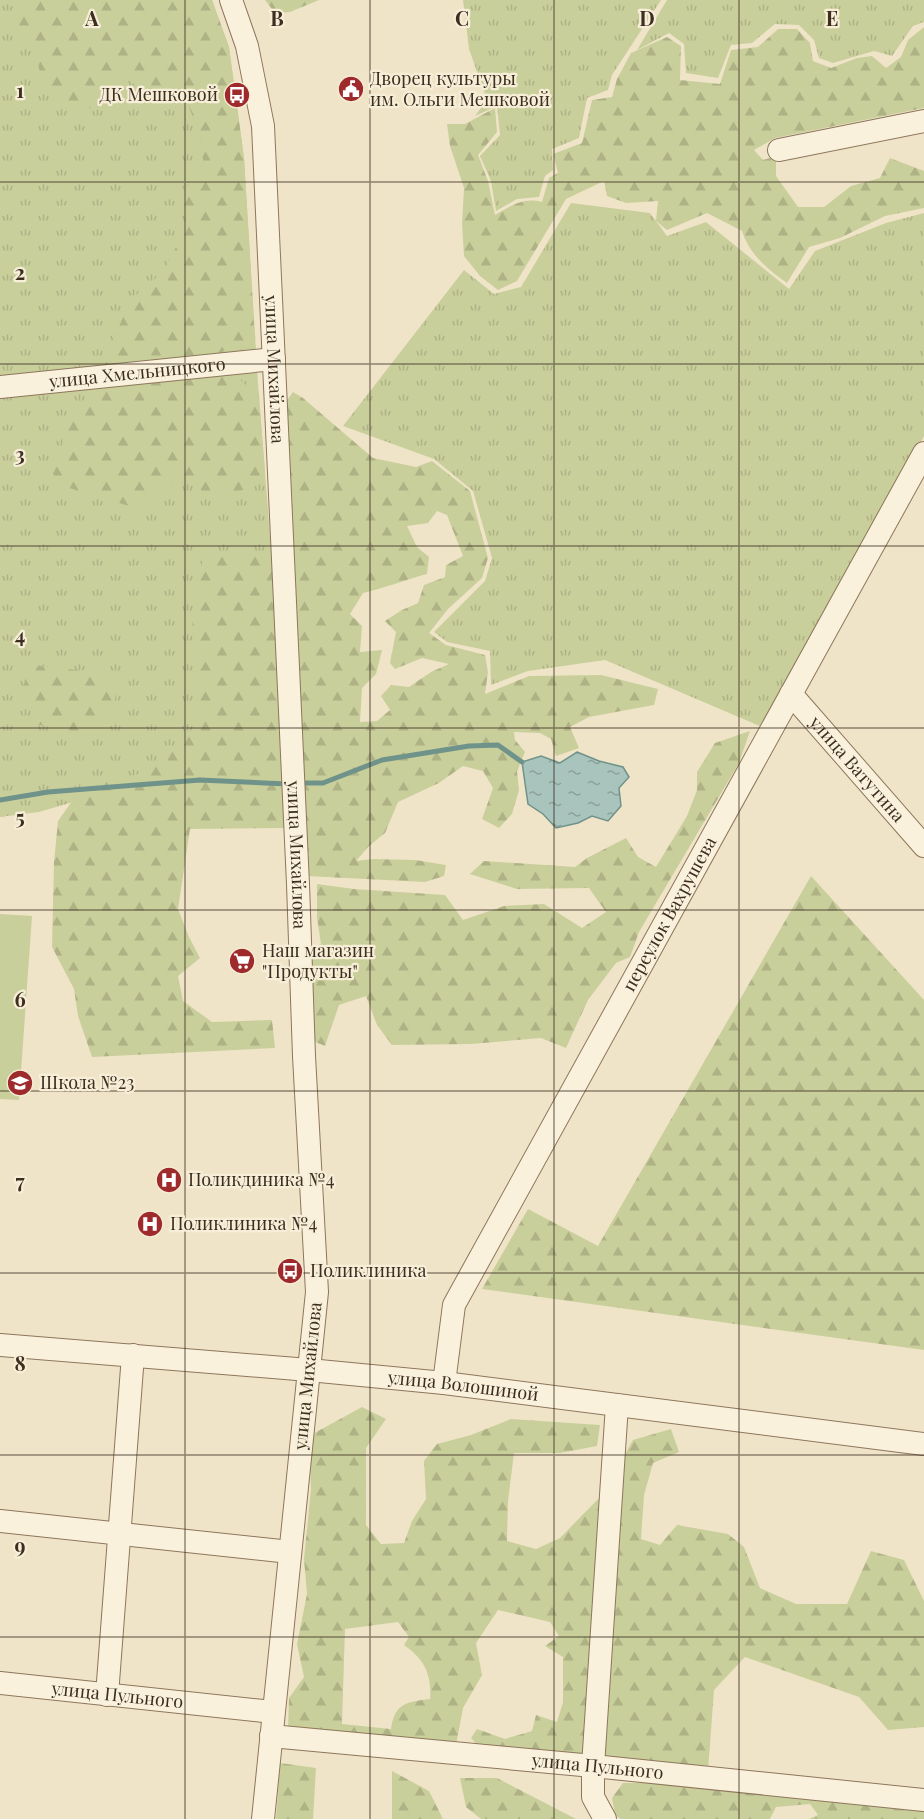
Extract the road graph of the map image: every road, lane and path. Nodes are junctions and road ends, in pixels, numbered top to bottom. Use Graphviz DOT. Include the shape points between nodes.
graph roads {
  1 [pos="231,0"];
  2 [pos="924,121"];
  3 [pos="779,150"];
  4 [pos="274,359"];
  5 [pos="0,387"];
  6 [pos="924,453"];
  7 [pos="791,694"];
  8 [pos="924,846"];
  9 [pos="0,1345"];
  10 [pos="133,1355"];
  11 [pos="309,1370"];
  12 [pos="444,1383"];
  13 [pos="617,1405"];
  14 [pos="924,1443"];
  15 [pos="0,1521"];
  16 [pos="119,1533"];
  17 [pos="290,1551"];
  18 [pos="0,1683"];
  19 [pos="107,1695"];
  20 [pos="273,1712"];
  21 [pos="271,1736"];
  22 [pos="593,1766"];
  23 [pos="924,1800"];
  24 [pos="263,1819"];
  25 [pos="605,1819"];
  1 -- 4 [label="street, улица Михайлова" via="247,46 263,126"];
  2 -- 3 [label="street"];
  4 -- 5 [label="street, улица Хмельницкого"];
  4 -- 11 [label="street, улица Михайлова" via="317,1292"];
  6 -- 7 [label="street, переулок Вахрушева"];
  7 -- 8 [label="street, улица Ватутина"];
  7 -- 12 [label="street, переулок Вахрушева" via="454,1305"];
  9 -- 10 [label="street, улица Волошиной"];
  10 -- 11 [label="street, улица Волошиной"];
  10 -- 16 [label="street"];
  11 -- 12 [label="street, улица Волошиной"];
  11 -- 17 [label="street, улица Михайлова"];
  12 -- 13 [label="street, улица Волошиной"];
  13 -- 14 [label="street, улица Волошиной"];
  13 -- 22 [label="street"];
  15 -- 16 [label="street"];
  16 -- 17 [label="street"];
  16 -- 19 [label="street"];
  17 -- 20 [label="street, улица Михайлова"];
  18 -- 19 [label="street, улица Пульного"];
  19 -- 20 [label="street, улица Пульного"];
  20 -- 21 [label="street, улица Михайлова"];
  21 -- 22 [label="street, улица Пульного"];
  21 -- 24 [label="street, улица Михайлова"];
  22 -- 23 [label="street, улица Пульного"];
  22 -- 25 [label="street" via="593,1797"];
}
